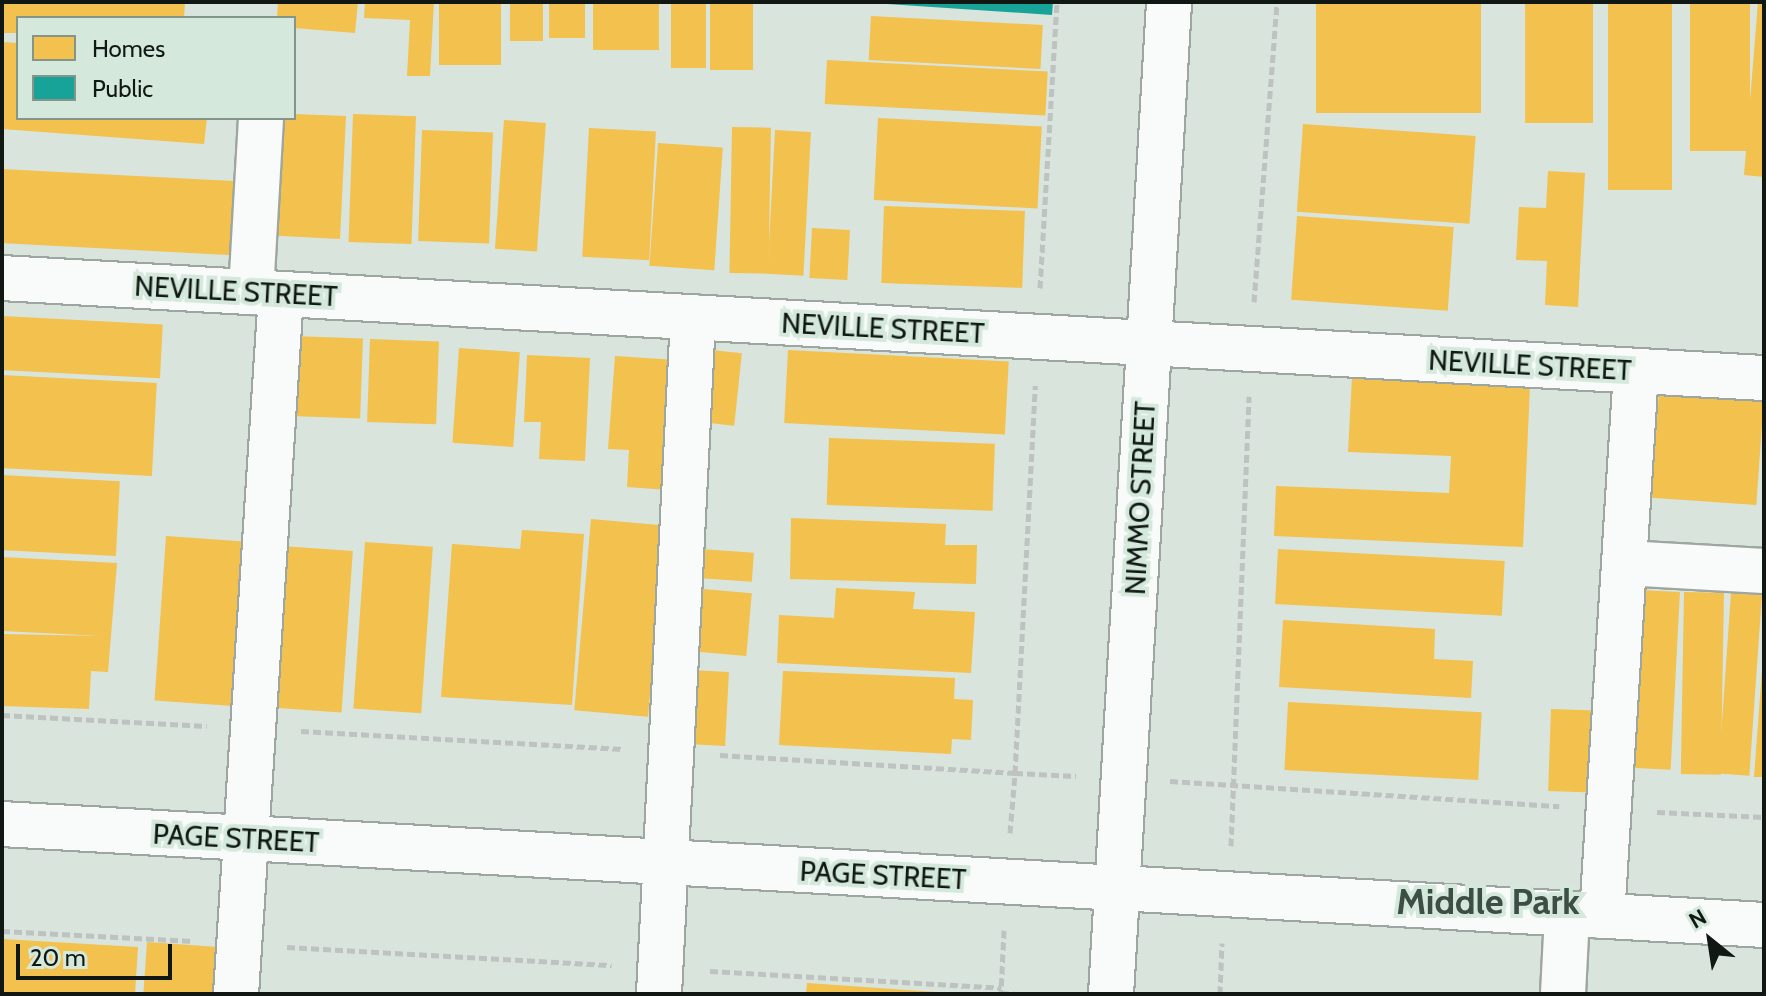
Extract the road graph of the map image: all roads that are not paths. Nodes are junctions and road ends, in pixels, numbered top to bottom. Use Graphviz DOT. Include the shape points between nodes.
graph roads {
  1 [pos="1169,2"];
  2 [pos="261,120"];
  3 [pos="2,278"];
  4 [pos="266,293"];
  5 [pos="693,317"];
  6 [pos="1149,343"];
  7 [pos="1636,371"];
  8 [pos="1764,378"];
  9 [pos="1625,563"];
  10 [pos="1764,571"];
  11 [pos="2,824"];
  12 [pos="244,838"];
  13 [pos="667,863"];
  14 [pos="1117,889"];
  15 [pos="1585,915"];
  16 [pos="1764,925"];
  17 [pos="660,981"];
  18 [pos="236,994"];
  19 [pos="1111,994"];
  20 [pos="1563,994"];
  1 -- 6 [label="street, NIMMO STREET"];
  2 -- 4 [label="street"];
  3 -- 4 [label="street, NEVILLE STREET"];
  4 -- 5 [label="street, NEVILLE STREET"];
  4 -- 12 [label="street"];
  5 -- 6 [label="street, NEVILLE STREET"];
  5 -- 13 [label="street"];
  6 -- 7 [label="street, NEVILLE STREET"];
  6 -- 14 [label="street, NIMMO STREET"];
  7 -- 8 [label="street, NEVILLE STREET"];
  7 -- 9 [label="street"];
  9 -- 10 [label="street"];
  9 -- 15 [label="street" via="1609,809"];
  11 -- 12 [label="street, PAGE STREET"];
  12 -- 13 [label="street, PAGE STREET"];
  12 -- 18 [label="street"];
  13 -- 14 [label="street, PAGE STREET"];
  13 -- 17 [label="street"];
  14 -- 15 [label="street, PAGE STREET"];
  14 -- 19 [label="street, NIMMO STREET"];
  15 -- 16 [label="street, PAGE STREET"];
  15 -- 20 [label="street"];
}
